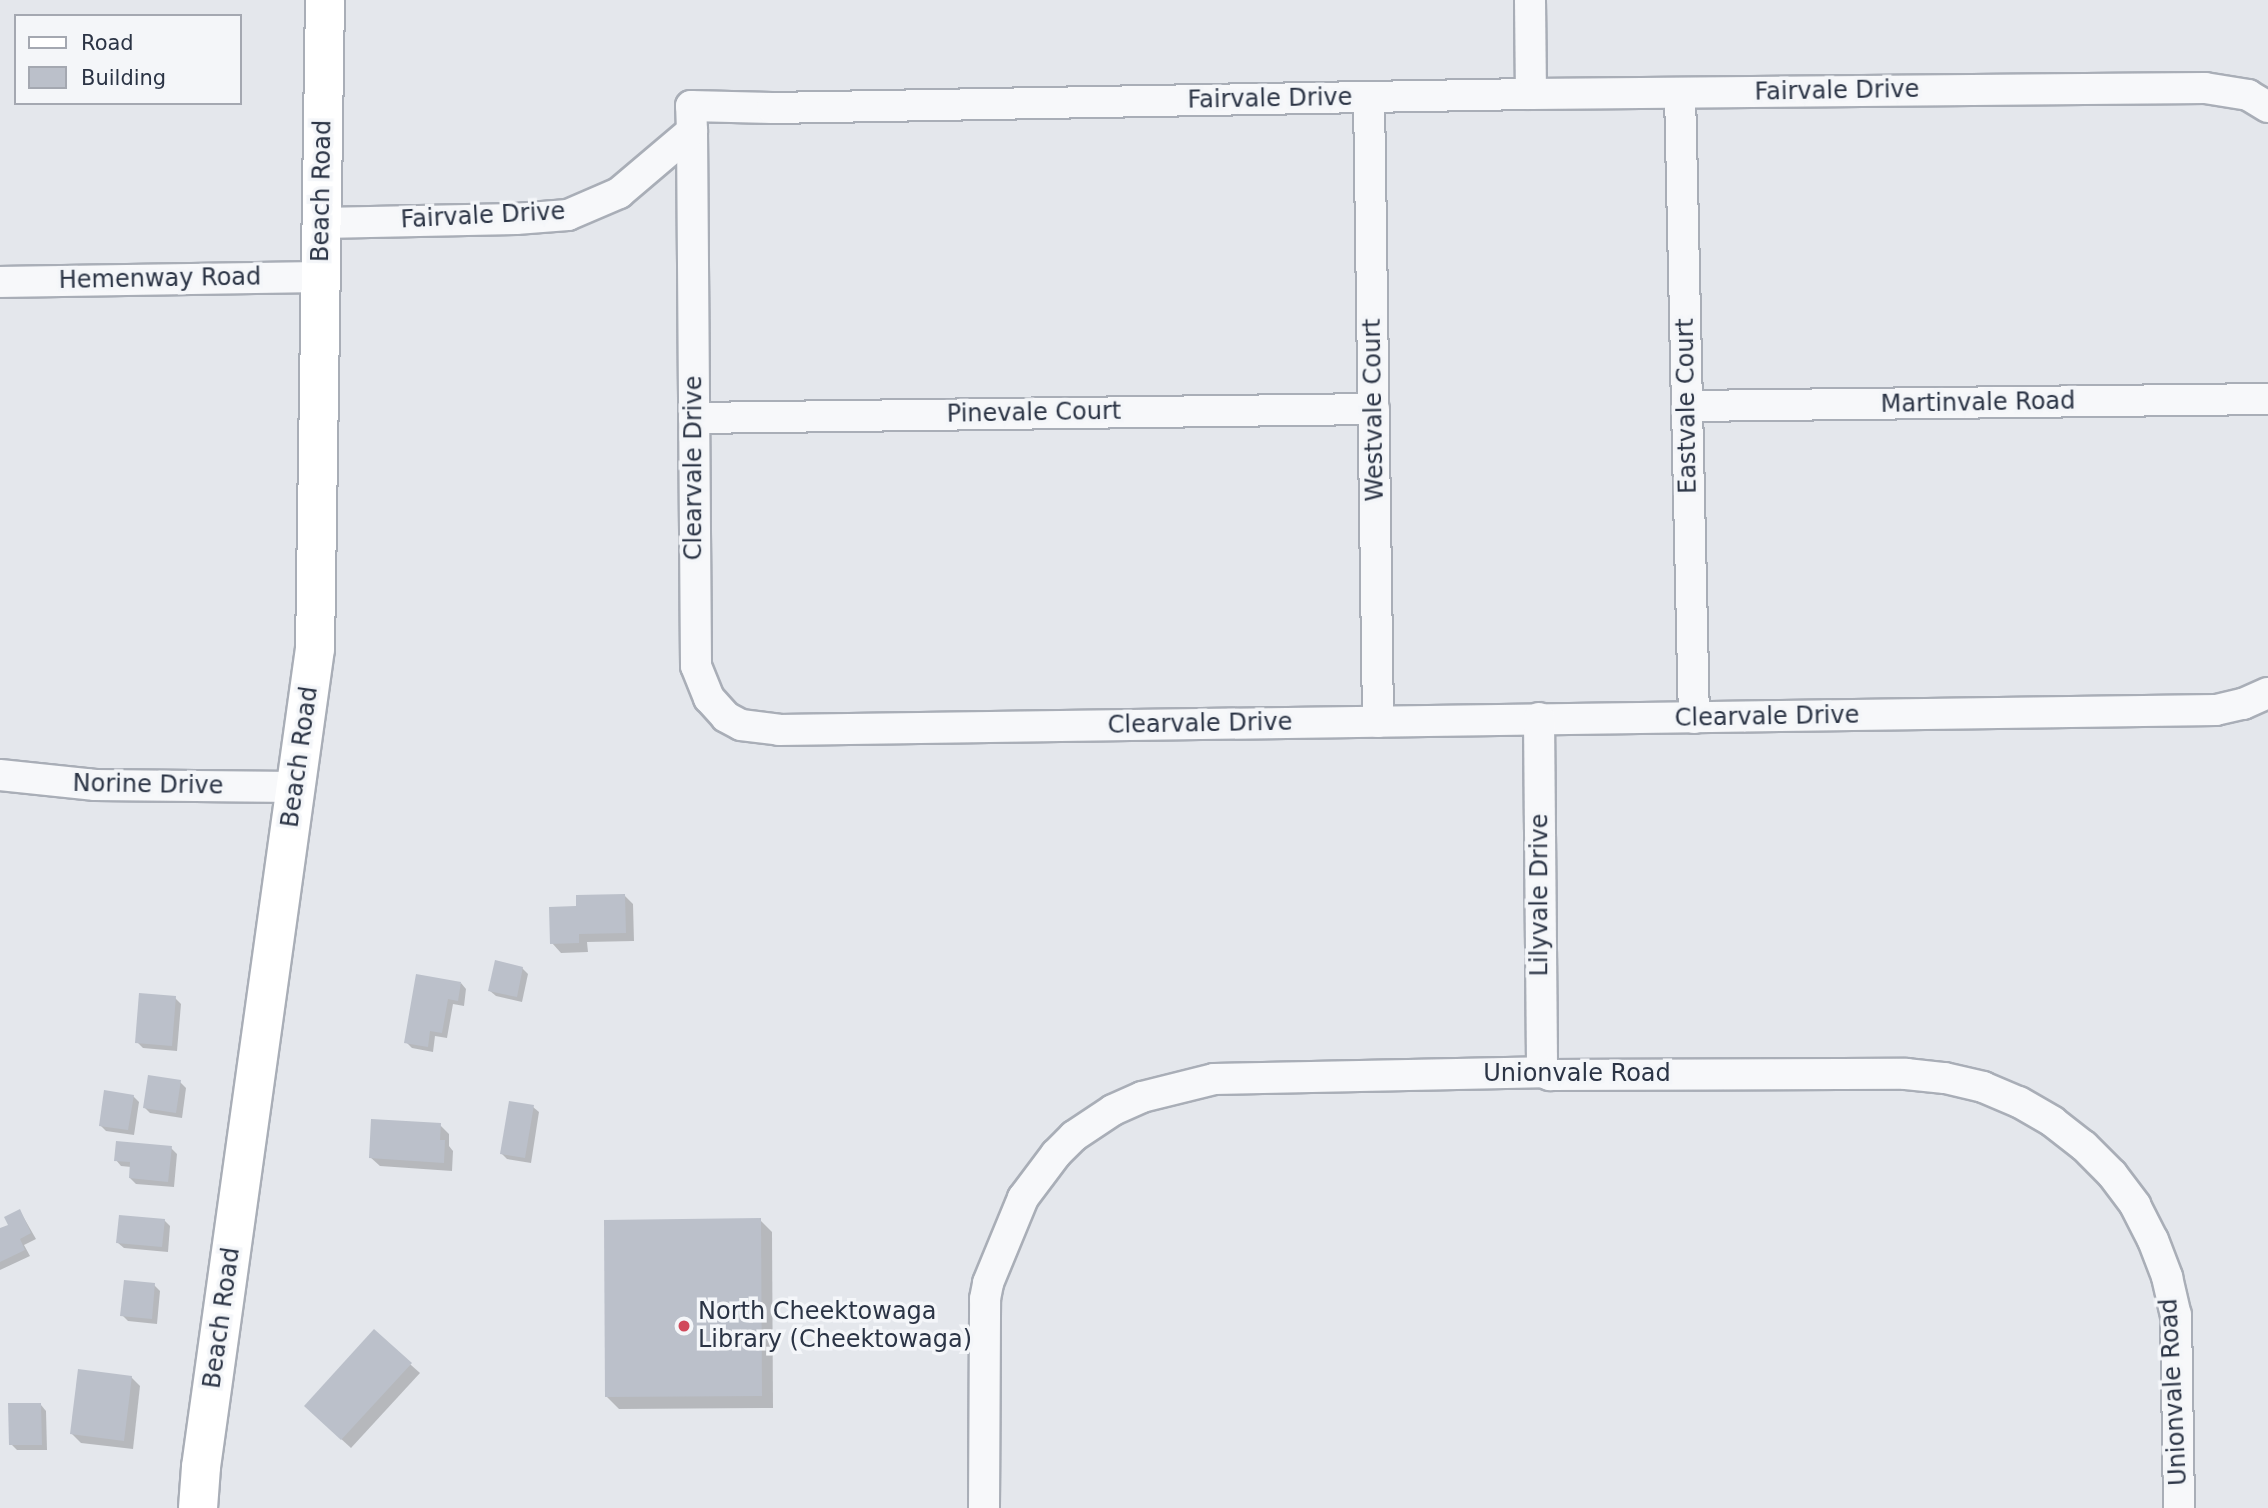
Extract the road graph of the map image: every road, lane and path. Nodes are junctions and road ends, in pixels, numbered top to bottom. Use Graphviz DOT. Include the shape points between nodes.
graph roads {
  1 [pos="325,0"];
  2 [pos="1530,0"];
  3 [pos="1680,93"];
  4 [pos="1531,94"];
  5 [pos="1369,97"];
  6 [pos="2268,107"];
  7 [pos="692,131"];
  8 [pos="322,223"];
  9 [pos="321,277"];
  10 [pos="0,282"];
  11 [pos="2268,399"];
  12 [pos="1688,407"];
  13 [pos="1374,408"];
  14 [pos="694,418"];
  15 [pos="2268,693"];
  16 [pos="1539,718"];
  17 [pos="1693,718"];
  18 [pos="1378,722"];
  19 [pos="0,775"];
  20 [pos="296,787"];
  21 [pos="1542,1072"];
  22 [pos="198,1508"];
  23 [pos="984,1508"];
  24 [pos="2179,1508"];
  1 -- 8 [label="street, Beach Road"];
  2 -- 4 [label="street"];
  3 -- 4 [label="street, Fairvale Drive"];
  3 -- 6 [label="street, Fairvale Drive" via="2205,88 2248,95"];
  3 -- 12 [label="street, Eastvale Court"];
  4 -- 5 [label="street, Fairvale Drive"];
  5 -- 7 [label="street, Fairvale Drive" via="691,106"];
  5 -- 13 [label="street, Westvale Court"];
  7 -- 8 [label="street, Fairvale Drive" via="619,192 568,215"];
  7 -- 14 [label="street, Clearvale Drive"];
  8 -- 9 [label="street, Beach Road"];
  9 -- 10 [label="street, Hemenway Road"];
  9 -- 20 [label="street, Beach Road" via="315,649"];
  11 -- 12 [label="street, Martinvale Road"];
  12 -- 17 [label="street, Eastvale Court"];
  13 -- 14 [label="street, Pinevale Court"];
  13 -- 18 [label="street, Westvale Court"];
  14 -- 18 [label="street, Clearvale Drive" via="696,666 709,698 726,717 741,725 779,730"];
  15 -- 17 [label="street, Clearvale Drive" via="2216,710"];
  16 -- 17 [label="street, Clearvale Drive"];
  16 -- 18 [label="street, Clearvale Drive"];
  16 -- 21 [label="street, Lilyvale Drive"];
  19 -- 20 [label="street, Norine Drive" via="95,785"];
  20 -- 22 [label="street, Beach Road"];
  21 -- 23 [label="street, Unionvale Road" via="1214,1079 1142,1097 1074,1136 1023,1198 988,1283"];
  21 -- 24 [label="street, Unionvale Road" via="1906,1074 1983,1087 2053,1122 2102,1164 2135,1205 2167,1277 2176,1315"];
}
